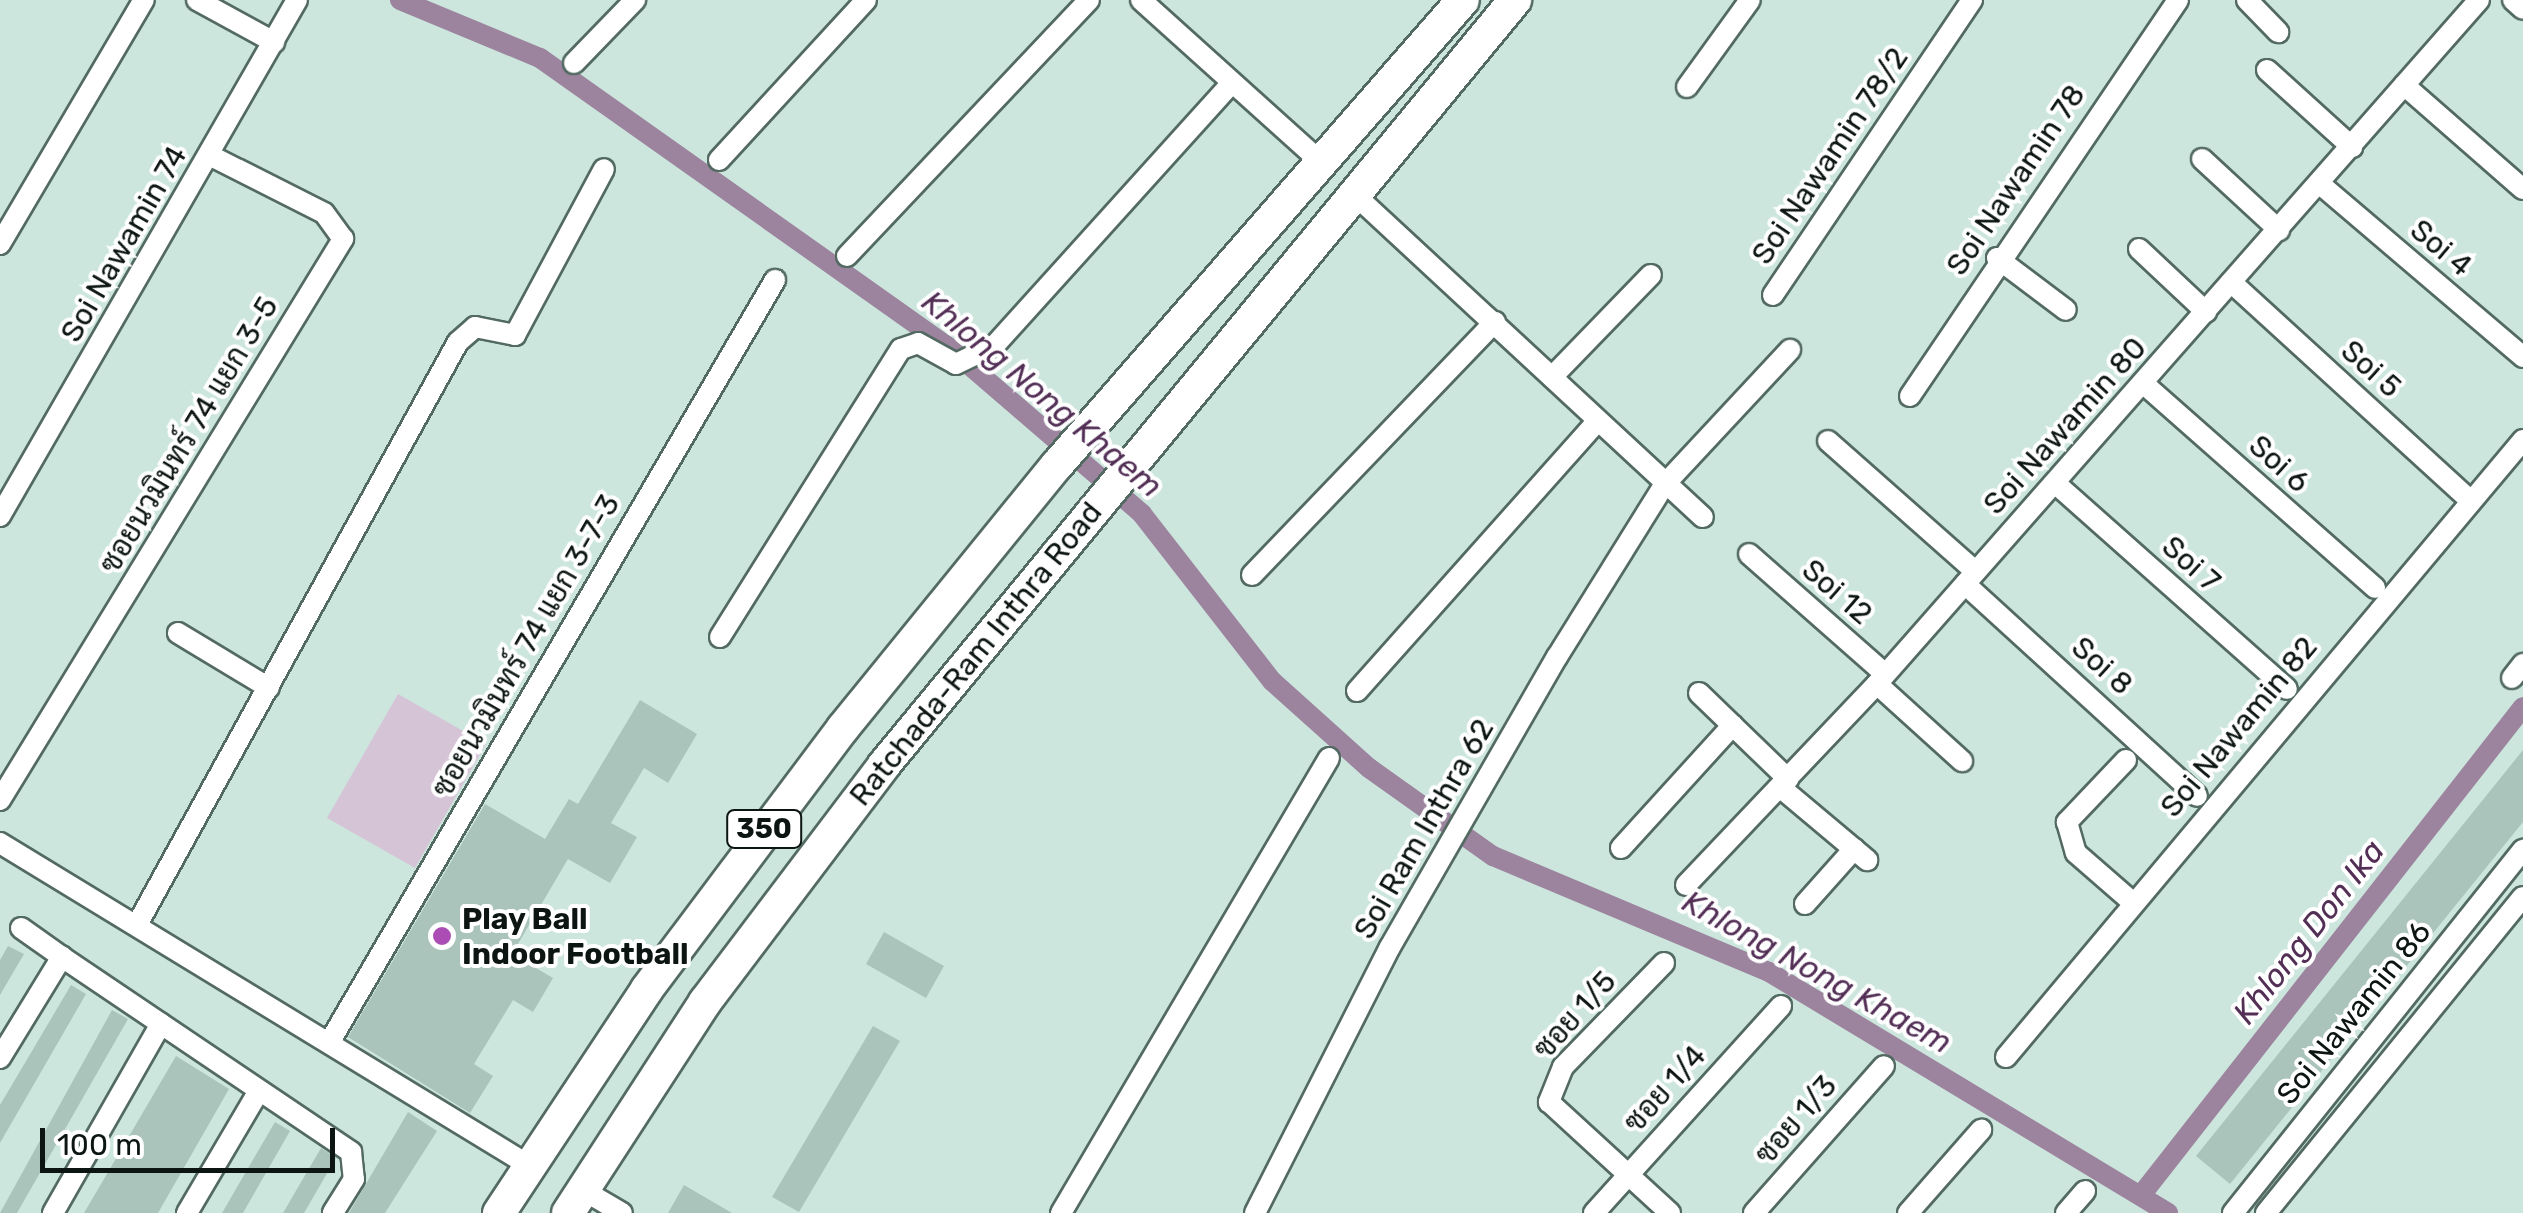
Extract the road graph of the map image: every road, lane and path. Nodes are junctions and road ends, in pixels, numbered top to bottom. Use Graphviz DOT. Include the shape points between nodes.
graph roads {
  1 [pos="144,0"];
  2 [pos="197,0"];
  3 [pos="297,0"];
  4 [pos="866,0"];
  5 [pos="1089,0"];
  6 [pos="1141,0"];
  7 [pos="1454,0"];
  8 [pos="1463,0"];
  9 [pos="1516,0"];
  10 [pos="1525,0"];
  11 [pos="1750,0"];
  12 [pos="1972,0"];
  13 [pos="2178,0"];
  14 [pos="2247,0"];
  15 [pos="2479,0"];
  16 [pos="2512,0"];
  17 [pos="630,2"];
  18 [pos="2523,9"];
  19 [pos="1494,28"];
  20 [pos="2278,32"];
  21 [pos="1430,38"];
  22 [pos="274,42"];
  23 [pos="574,63"];
  24 [pos="2268,70"];
  25 [pos="1232,84"];
  26 [pos="2404,86"];
  27 [pos="1686,88"];
  28 [pos="2352,147"];
  29 [pos="209,155"];
  30 [pos="2202,159"];
  31 [pos="719,160"];
  32 [pos="1321,162"];
  33 [pos="604,170"];
  34 [pos="2320,184"];
  35 [pos="2523,189"];
  36 [pos="1355,195"];
  37 [pos="2279,230"];
  38 [pos="0,244"];
  39 [pos="2139,249"];
  40 [pos="847,256"];
  41 [pos="1997,258"];
  42 [pos="1651,275"];
  43 [pos="775,280"];
  44 [pos="2231,282"];
  45 [pos="1772,295"];
  46 [pos="2066,310"];
  47 [pos="2206,312"];
  48 [pos="1495,322"];
  49 [pos="1790,350"];
  50 [pos="2523,357"];
  51 [pos="1552,377"];
  52 [pos="2144,384"];
  53 [pos="1910,396"];
  54 [pos="1597,422"];
  55 [pos="2523,440"];
  56 [pos="1828,441"];
  57 [pos="2055,483"];
  58 [pos="1671,490"];
  59 [pos="2471,501"];
  60 [pos="0,516"];
  61 [pos="1703,518"];
  62 [pos="1749,554"];
  63 [pos="1252,574"];
  64 [pos="1970,577"];
  65 [pos="2375,588"];
  66 [pos="178,634"];
  67 [pos="720,637"];
  68 [pos="1881,679"];
  69 [pos="269,688"];
  70 [pos="2287,690"];
  71 [pos="1357,691"];
  72 [pos="1699,693"];
  73 [pos="1733,725"];
  74 [pos="1330,758"];
  75 [pos="2126,760"];
  76 [pos="1962,761"];
  77 [pos="1784,783"];
  78 [pos="2197,796"];
  79 [pos="0,800"];
  80 [pos="0,843"];
  81 [pos="1620,848"];
  82 [pos="2523,850"];
  83 [pos="1686,885"];
  84 [pos="2523,896"];
  85 [pos="2130,901"];
  86 [pos="1805,904"];
  87 [pos="138,923"];
  88 [pos="20,928"];
  89 [pos="62,957"];
  90 [pos="1664,964"];
  91 [pos="1781,1006"];
  92 [pos="161,1024"];
  93 [pos="329,1043"];
  94 [pos="2006,1057"];
  95 [pos="0,1058"];
  96 [pos="1884,1066"];
  97 [pos="259,1091"];
  98 [pos="1981,1130"];
  99 [pos="530,1166"];
  100 [pos="1624,1179"];
  101 [pos="2085,1191"];
  102 [pos="575,1202"];
  103 [pos="53,1213"];
  104 [pos="187,1213"];
  105 [pos="333,1213"];
  106 [pos="499,1213"];
  107 [pos="622,1213"];
  108 [pos="1061,1213"];
  109 [pos="1255,1213"];
  110 [pos="1594,1213"];
  111 [pos="1670,1213"];
  112 [pos="1754,1213"];
  113 [pos="1908,1213"];
  114 [pos="2066,1213"];
  115 [pos="2233,1213"];
  116 [pos="2266,1213"];
  1 -- 38 [label="street"];
  2 -- 22 [label="street"];
  3 -- 22 [label="street, Soi Nawamin 74"];
  4 -- 31 [label="street"];
  5 -- 40 [label="street"];
  6 -- 25 [label="street"];
  7 -- 21 [label="main road, Ratchada-Ram Inthra Road / 350"];
  8 -- 21 [label="main road, Ratchada-Ram Inthra Road / 350"];
  9 -- 19 [label="main road, Ratchada-Ram Inthra Road / 350"];
  10 -- 19 [label="main road, Ratchada-Ram Inthra Road / 350"];
  11 -- 27 [label="street"];
  12 -- 45 [label="street, Soi Nawamin 78/2"];
  13 -- 41 [label="street, Soi Nawamin 78"];
  14 -- 20 [label="street"];
  15 -- 26 [label="street, Soi Nawamin 80"];
  16 -- 18 [label="street"];
  17 -- 23 [label="street"];
  19 -- 36 [label="main road, Ratchada-Ram Inthra Road / 350"];
  21 -- 32 [label="main road, Ratchada-Ram Inthra Road / 350"];
  22 -- 29 [label="street, Soi Nawamin 74"];
  24 -- 28 [label="street"];
  25 -- 32 [label="street"];
  25 -- 67 [label="street" via="995,345 956,364 918,343 901,350"];
  26 -- 28 [label="street, Soi Nawamin 80"];
  26 -- 35 [label="street"];
  28 -- 34 [label="street, Soi Nawamin 80"];
  29 -- 60 [label="street, Soi Nawamin 74"];
  29 -- 79 [label="street, ซอยนวมินทร์ 74 แยก 3-5" via="324,214 343,239"];
  30 -- 37 [label="street"];
  32 -- 99 [label="main road, Ratchada-Ram Inthra Road / 350" via="1057,465 753,844"];
  33 -- 69 [label="street" via="515,335 475,327 458,342"];
  34 -- 37 [label="street, Soi Nawamin 80"];
  34 -- 50 [label="street, Soi 4"];
  36 -- 48 [label="street"];
  36 -- 102 [label="main road, Ratchada-Ram Inthra Road / 350" via="763,921"];
  37 -- 44 [label="street, Soi Nawamin 80"];
  39 -- 47 [label="street"];
  41 -- 46 [label="street"];
  41 -- 53 [label="street, Soi Nawamin 78"];
  42 -- 51 [label="street"];
  43 -- 93 [label="street, ซอยนวมินทร์ 74 แยก 3-7-3"];
  44 -- 47 [label="street, Soi Nawamin 80"];
  44 -- 59 [label="street, Soi 5"];
  47 -- 52 [label="street, Soi Nawamin 80"];
  48 -- 51 [label="street"];
  48 -- 63 [label="street"];
  49 -- 58 [label="street, Soi Ram Inthra 62"];
  51 -- 54 [label="street"];
  52 -- 57 [label="street, Soi Nawamin 80"];
  52 -- 65 [label="street, Soi 6"];
  54 -- 58 [label="street"];
  54 -- 71 [label="street"];
  55 -- 59 [label="street, Soi Nawamin 82"];
  56 -- 64 [label="street, Soi 8"];
  57 -- 64 [label="street, Soi Nawamin 80"];
  57 -- 70 [label="street, Soi 7"];
  58 -- 61 [label="street"];
  58 -- 109 [label="street, Soi Ram Inthra 62" via="1452,840"];
  59 -- 85 [label="street, Soi Nawamin 82"];
  62 -- 68 [label="street, Soi 12"];
  64 -- 68 [label="street, Soi Nawamin 80"];
  64 -- 78 [label="street, Soi 8"];
  66 -- 69 [label="street"];
  68 -- 76 [label="street, Soi 12"];
  68 -- 77 [label="street, Soi Nawamin 80"];
  69 -- 87 [label="street"];
  72 -- 73 [label="street"];
  73 -- 77 [label="street"];
  73 -- 81 [label="street"];
  74 -- 108 [label="street"];
  75 -- 85 [label="street" via="2068,822 2076,853"];
  77 -- 83 [label="street, Soi Nawamin 80"];
  77 -- 86 [label="street" via="1861,854"];
  80 -- 87 [label="street"];
  82 -- 115 [label="street, Soi Nawamin 86"];
  84 -- 116 [label="street, Soi Nawamin 86"];
  85 -- 94 [label="street, Soi Nawamin 82"];
  87 -- 93 [label="street"];
  88 -- 89 [label="street"];
  89 -- 92 [label="street"];
  89 -- 95 [label="street"];
  90 -- 100 [label="street, ซอย 1/5" via="1562,1067 1549,1102"];
  91 -- 100 [label="street, ซอย 1/4"];
  92 -- 97 [label="street"];
  92 -- 103 [label="street"];
  93 -- 99 [label="street"];
  96 -- 112 [label="street, ซอย 1/3"];
  97 -- 104 [label="street"];
  97 -- 105 [label="street" via="351,1152 354,1179"];
  98 -- 113 [label="street"];
  99 -- 106 [label="main road, Ratchada-Ram Inthra Road / 350"];
  100 -- 110 [label="street, ซอย 1/4"];
  100 -- 111 [label="street"];
  101 -- 114 [label="street"];
  102 -- 107 [label="street"];
}
